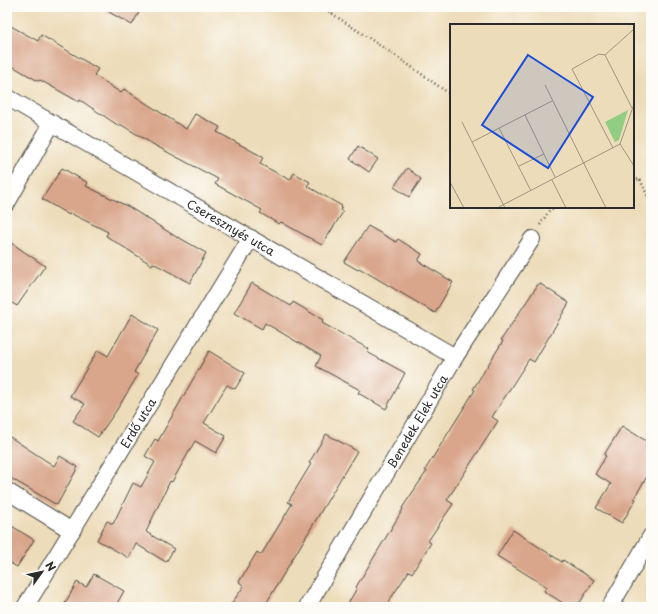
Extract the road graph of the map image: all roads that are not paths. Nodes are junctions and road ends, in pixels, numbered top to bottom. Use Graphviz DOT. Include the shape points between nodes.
graph roads {
  1 [pos="7,97"];
  2 [pos="52,123"];
  3 [pos="7,203"];
  4 [pos="251,238"];
  5 [pos="532,239"];
  6 [pos="455,357"];
  7 [pos="7,491"];
  8 [pos="72,531"];
  9 [pos="651,536"];
  10 [pos="25,607"];
  11 [pos="307,607"];
  12 [pos="610,607"];
  1 -- 2 [label="street, Cseresznyés utca"];
  2 -- 3 [label="street"];
  2 -- 4 [label="street, Cseresznyés utca"];
  4 -- 6 [label="street, Cseresznyés utca"];
  4 -- 8 [label="street, Erdő utca"];
  5 -- 6 [label="street, Benedek Elek utca"];
  6 -- 11 [label="street, Benedek Elek utca"];
  7 -- 8 [label="street"];
  8 -- 10 [label="street, Erdő utca"];
  9 -- 12 [label="street"];
}
